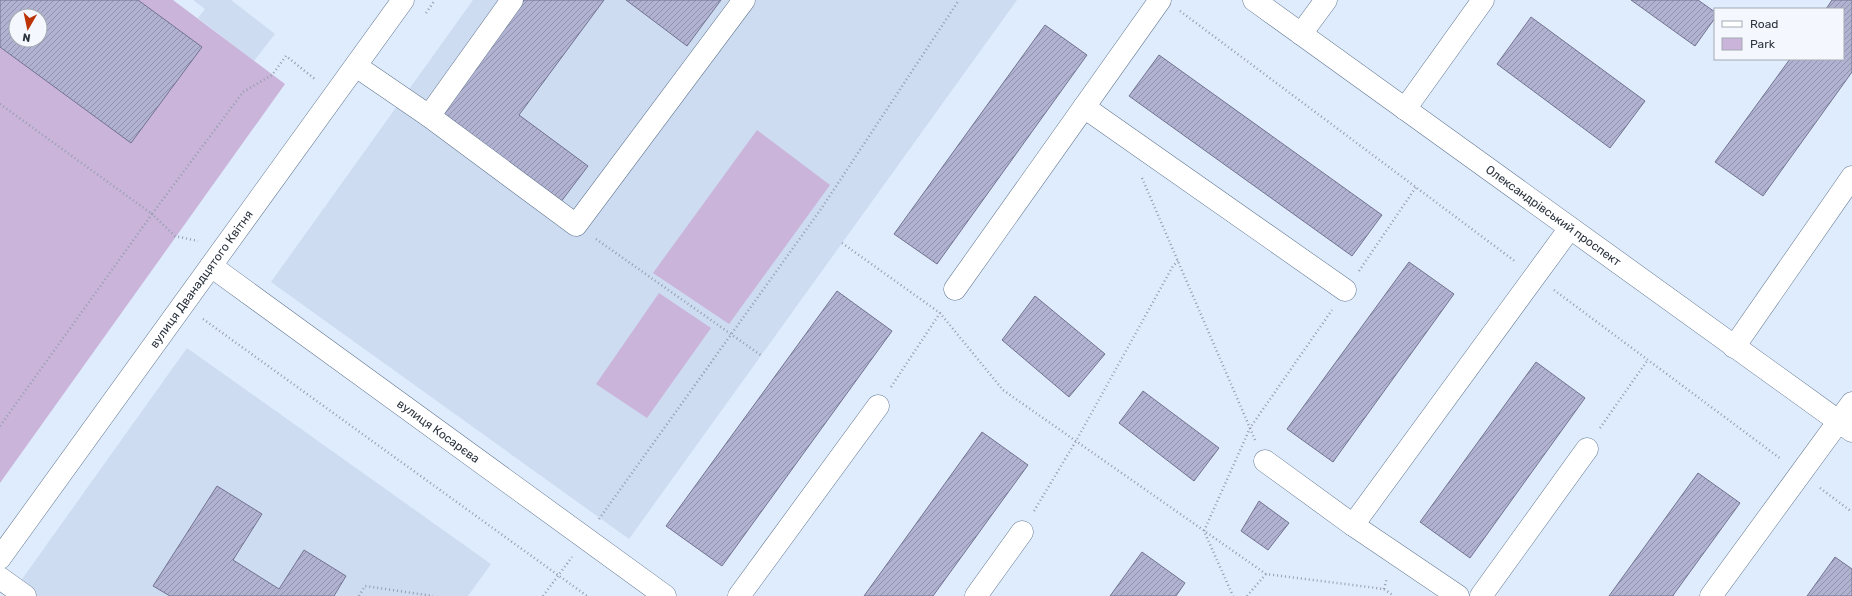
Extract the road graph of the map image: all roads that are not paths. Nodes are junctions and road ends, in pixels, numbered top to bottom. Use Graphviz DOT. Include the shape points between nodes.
graph roads {
  1 [pos="404,0"];
  2 [pos="512,0"];
  3 [pos="744,0"];
  4 [pos="1254,0"];
  5 [pos="1326,0"];
  6 [pos="1483,0"];
  7 [pos="1169,5"];
  8 [pos="1301,34"];
  9 [pos="356,66"];
  10 [pos="1084,107"];
  11 [pos="1405,109"];
  12 [pos="429,116"];
  13 [pos="1852,177"];
  14 [pos="1570,228"];
  15 [pos="211,266"];
  16 [pos="955,289"];
  17 [pos="1345,290"];
  18 [pos="1734,347"];
  19 [pos="1852,403"];
  20 [pos="878,406"];
  21 [pos="1845,426"];
  22 [pos="1587,449"];
  23 [pos="1265,461"];
  24 [pos="1353,525"];
  25 [pos="1022,532"];
  26 [pos="0,558"];
  27 [pos="0,578"];
  28 [pos="26,596"];
  29 [pos="665,596"];
  30 [pos="739,596"];
  31 [pos="976,596"];
  32 [pos="1458,596"];
  33 [pos="1481,596"];
  34 [pos="1711,596"];
  1 -- 9 [label="street, вулиця Дванадцятого Квітня"];
  2 -- 12 [label="street"];
  3 -- 12 [label="street" via="576,225"];
  4 -- 8 [label="street, Олександрівський проспект"];
  5 -- 8 [label="street"];
  6 -- 11 [label="street"];
  7 -- 10 [label="street"];
  8 -- 11 [label="street, Олександрівський проспект"];
  9 -- 12 [label="street"];
  9 -- 15 [label="street, вулиця Дванадцятого Квітня"];
  10 -- 16 [label="street"];
  10 -- 17 [label="street"];
  11 -- 14 [label="street, Олександрівський проспект"];
  13 -- 18 [label="street"];
  14 -- 18 [label="street, Олександрівський проспект"];
  14 -- 24 [label="street"];
  15 -- 26 [label="street, вулиця Дванадцятого Квітня"];
  15 -- 29 [label="street, вулиця Косарєва"];
  18 -- 21 [label="street, Олександрівський проспект"];
  19 -- 21 [label="street"];
  20 -- 30 [label="street"];
  21 -- 34 [label="street" via="1800,474"];
  22 -- 33 [label="street"];
  23 -- 24 [label="street"];
  24 -- 32 [label="street"];
  25 -- 31 [label="street"];
  27 -- 28 [label="street"];
}
